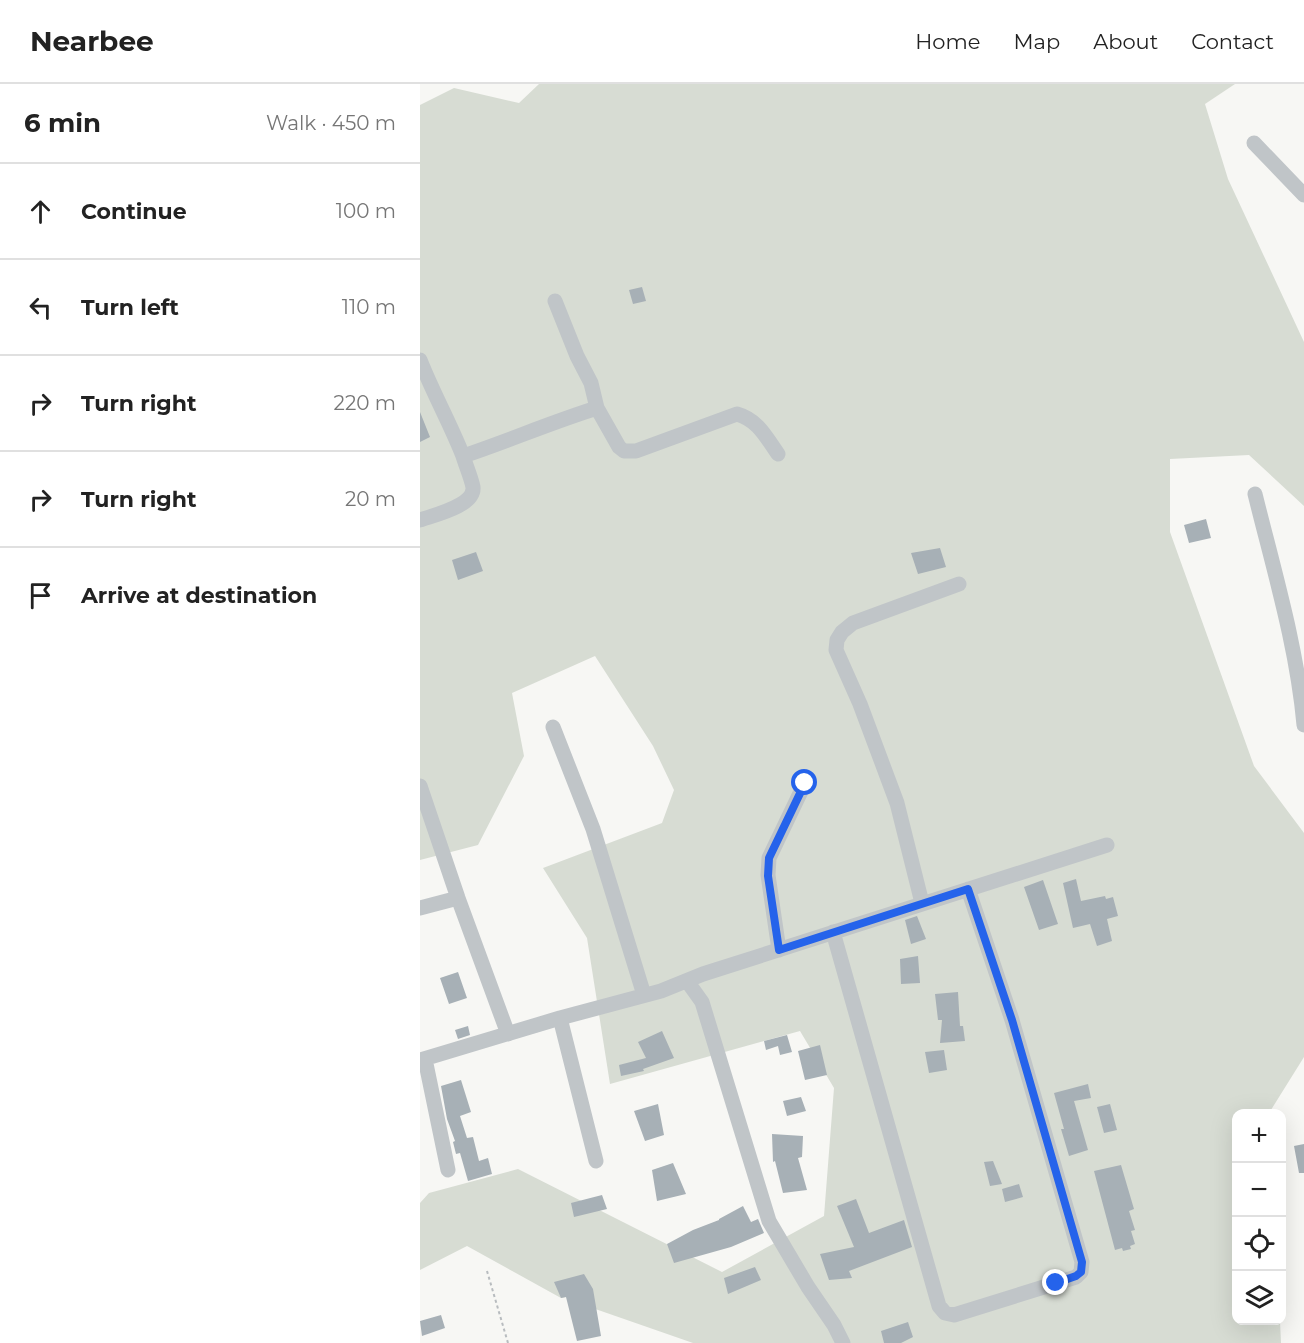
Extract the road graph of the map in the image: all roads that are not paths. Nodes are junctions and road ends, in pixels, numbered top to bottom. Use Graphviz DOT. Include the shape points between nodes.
graph roads {
  1 [pos="1254,143"];
  2 [pos="1304,195"];
  3 [pos="555,301"];
  4 [pos="420,360"];
  5 [pos="597,408"];
  6 [pos="778,454"];
  7 [pos="463,456"];
  8 [pos="1255,494"];
  9 [pos="420,520"];
  10 [pos="959,584"];
  11 [pos="1301,672"];
  12 [pos="1304,725"];
  13 [pos="553,727"];
  14 [pos="805,783"];
  15 [pos="420,786"];
  16 [pos="1107,845"];
  17 [pos="968,889"];
  18 [pos="458,898"];
  19 [pos="922,903"];
  20 [pos="420,908"];
  21 [pos="833,932"];
  22 [pos="779,950"];
  23 [pos="687,981"];
  24 [pos="644,995"];
  25 [pos="560,1018"];
  26 [pos="508,1034"];
  27 [pos="422,1060"];
  28 [pos="596,1161"];
  29 [pos="448,1170"];
  30 [pos="843,1343"];
  1 -- 2 [label="street"];
  3 -- 5 [label="street" via="591,383"];
  4 -- 7 [label="street"];
  5 -- 6 [label="street" via="624,451 636,451 737,414 757,424"];
  5 -- 7 [label="street"];
  7 -- 9 [label="street" via="473,489 471,497 464,504"];
  8 -- 11 [label="street"];
  10 -- 19 [label="street" via="853,623 837,640 836,650 897,803"];
  11 -- 12 [label="street"];
  13 -- 24 [label="street" via="593,829"];
  14 -- 22 [label="street" via="769,858"];
  15 -- 18 [label="street"];
  16 -- 17 [label="street"];
  17 -- 19 [label="street"];
  17 -- 21 [label="street" via="1012,1020 1082,1262 1081,1272 1065,1280 954,1315 939,1306"];
  18 -- 20 [label="street"];
  18 -- 26 [label="street"];
  19 -- 21 [label="street"];
  21 -- 22 [label="street"];
  22 -- 23 [label="street"];
  23 -- 24 [label="street"];
  23 -- 30 [label="street" via="702,1002 769,1221"];
  24 -- 25 [label="street"];
  25 -- 26 [label="street"];
  25 -- 28 [label="street"];
  26 -- 27 [label="street"];
  27 -- 29 [label="street"];
}
